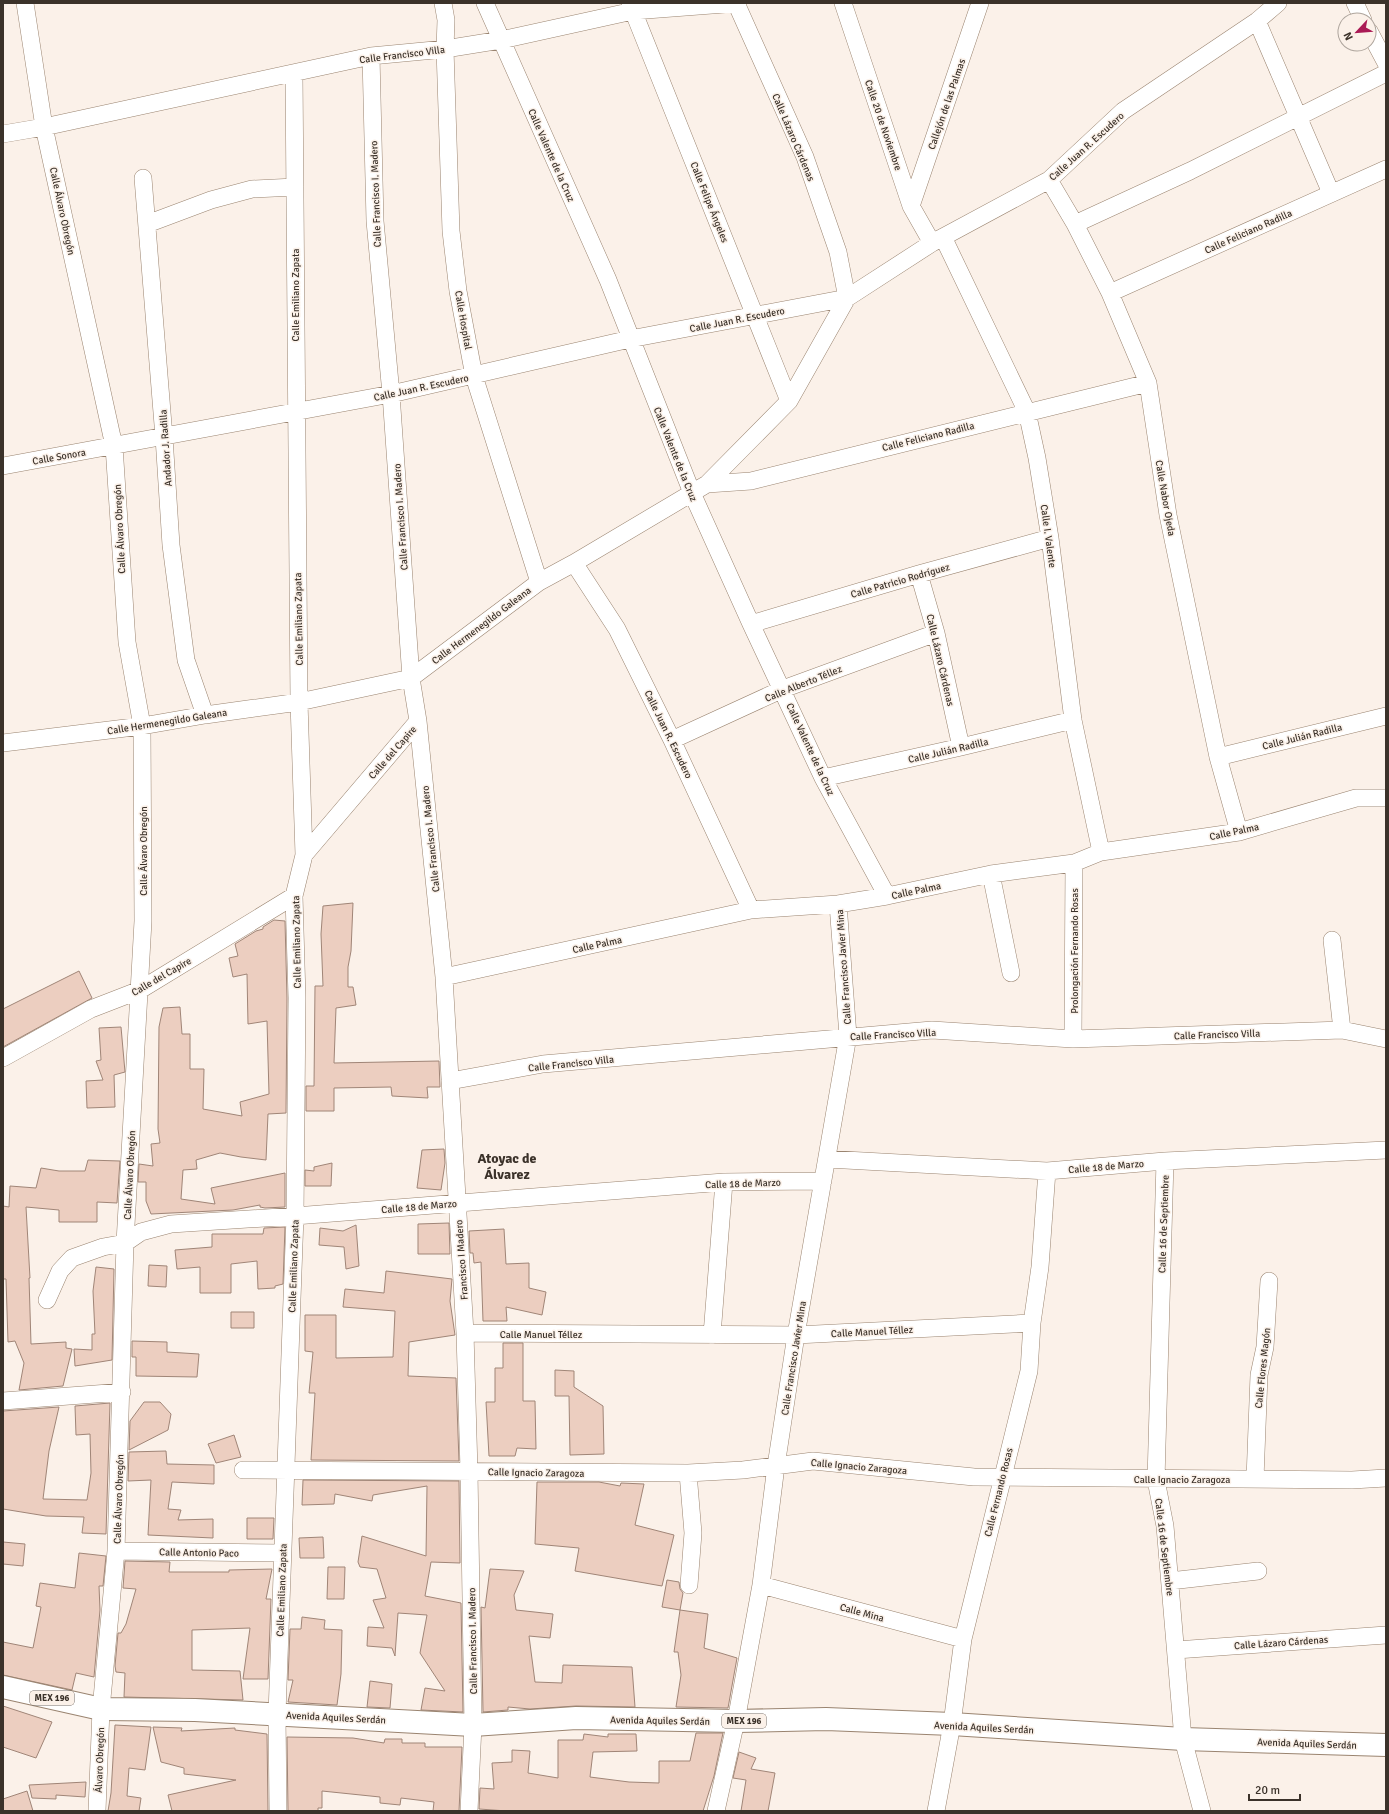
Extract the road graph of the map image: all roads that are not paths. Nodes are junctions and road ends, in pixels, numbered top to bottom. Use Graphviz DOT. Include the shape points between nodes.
graph roads {
  1 [pos="25,3"];
  2 [pos="443,3"];
  3 [pos="485,3"];
  4 [pos="737,3"];
  5 [pos="843,3"];
  6 [pos="980,3"];
  7 [pos="1278,3"];
  8 [pos="1354,3"];
  9 [pos="631,7"];
  10 [pos="1359,12"];
  11 [pos="1257,21"];
  12 [pos="501,40"];
  13 [pos="1377,46"];
  14 [pos="445,49"];
  15 [pos="371,56"];
  16 [pos="1386,63"];
  17 [pos="1386,73"];
  18 [pos="294,74"];
  19 [pos="1298,116"];
  20 [pos="44,127"];
  21 [pos="3,134"];
  22 [pos="1386,169"];
  23 [pos="143,178"];
  24 [pos="1049,180"];
  25 [pos="295,187"];
  26 [pos="1331,193"];
  27 [pos="911,206"];
  28 [pos="147,224"];
  29 [pos="1075,224"];
  30 [pos="938,240"];
  31 [pos="1110,293"];
  32 [pos="847,298"];
  33 [pos="756,315"];
  34 [pos="630,339"];
  35 [pos="474,376"];
  36 [pos="1148,383"];
  37 [pos="391,394"];
  38 [pos="789,402"];
  39 [pos="296,411"];
  40 [pos="1027,412"];
  41 [pos="164,436"];
  42 [pos="114,446"];
  43 [pos="3,466"];
  44 [pos="707,484"];
  45 [pos="692,493"];
  46 [pos="1050,538"];
  47 [pos="574,563"];
  48 [pos="919,574"];
  49 [pos="539,582"];
  50 [pos="751,624"];
  51 [pos="936,633"];
  52 [pos="410,678"];
  53 [pos="783,689"];
  54 [pos="299,702"];
  55 [pos="205,715"];
  56 [pos="1386,716"];
  57 [pos="1073,720"];
  58 [pos="418,722"];
  59 [pos="142,726"];
  60 [pos="672,740"];
  61 [pos="3,743"];
  62 [pos="961,747"];
  63 [pos="1218,757"];
  64 [pos="824,778"];
  65 [pos="1386,798"];
  66 [pos="1239,832"];
  67 [pos="1101,852"];
  68 [pos="304,854"];
  69 [pos="1074,863"];
  70 [pos="991,874"];
  71 [pos="294,896"];
  72 [pos="887,896"];
  73 [pos="838,904"];
  74 [pos="751,910"];
  75 [pos="1332,940"];
  76 [pos="1011,973"];
  77 [pos="444,977"];
  78 [pos="140,990"];
  79 [pos="1342,1030"];
  80 [pos="848,1036"];
  81 [pos="1073,1039"];
  82 [pos="1386,1040"];
  83 [pos="3,1058"];
  84 [pos="450,1081"];
  85 [pos="1386,1150"];
  86 [pos="827,1159"];
  87 [pos="1165,1161"];
  88 [pos="1047,1171"];
  89 [pos="823,1181"];
  90 [pos="724,1182"];
  91 [pos="457,1203"];
  92 [pos="295,1216"];
  93 [pos="125,1243"];
  94 [pos="1269,1281"];
  95 [pos="47,1300"];
  96 [pos="1032,1322"];
  97 [pos="465,1333"];
  98 [pos="712,1335"];
  99 [pos="796,1335"];
  100 [pos="122,1392"];
  101 [pos="3,1401"];
  102 [pos="776,1466"];
  103 [pos="243,1470"];
  104 [pos="284,1470"];
  105 [pos="470,1471"];
  106 [pos="688,1473"];
  107 [pos="1002,1476"];
  108 [pos="1386,1478"];
  109 [pos="1255,1479"];
  110 [pos="1156,1480"];
  111 [pos="116,1551"];
  112 [pos="282,1553"];
  113 [pos="1258,1571"];
  114 [pos="1170,1581"];
  115 [pos="689,1585"];
  116 [pos="761,1585"];
  117 [pos="1386,1635"];
  118 [pos="963,1639"];
  119 [pos="1176,1650"];
  120 [pos="3,1687"];
  121 [pos="101,1709"];
  122 [pos="277,1714"];
  123 [pos="736,1721"];
  124 [pos="952,1724"];
  125 [pos="473,1725"];
  126 [pos="1183,1739"];
  127 [pos="1386,1745"];
  128 [pos="97,1811"];
  129 [pos="278,1811"];
  130 [pos="469,1811"];
  131 [pos="716,1811"];
  132 [pos="936,1811"];
  133 [pos="1202,1811"];
  1 -- 20 [label="street, Calle Álvaro Obregón"];
  2 -- 14 [label="street, Calle Hospital" via="446,20"];
  3 -- 12 [label="street, Calle Valente de la Cruz"];
  4 -- 9 [label="street, Calle Francisco Villa"];
  4 -- 32 [label="street, Calle Lázaro Cárdenas" via="805,157 838,252"];
  5 -- 27 [label="street, Calle 20 de Noviembre"];
  6 -- 27 [label="street, Callejón de las Palmas"];
  7 -- 11 [label="street, Calle Juan R. Escudero"];
  8 -- 10 [label="street"];
  9 -- 12 [label="street, Calle Francisco Villa"];
  9 -- 33 [label="street, Calle Felipe Ángeles"];
  11 -- 19 [label="street"];
  11 -- 24 [label="street, Calle Juan R. Escudero" via="1123,111"];
  12 -- 14 [label="street, Calle Francisco Villa"];
  12 -- 34 [label="street, Calle Valente de la Cruz" via="608,280"];
  13 -- 16 [label="street"];
  14 -- 15 [label="street, Calle Francisco Villa"];
  14 -- 35 [label="street, Calle Hospital" via="451,231 458,291"];
  15 -- 18 [label="street, Calle Francisco Villa"];
  15 -- 37 [label="street, Calle Francisco I. Madero" via="375,222"];
  17 -- 19 [label="street"];
  18 -- 20 [label="street, Calle Francisco Villa"];
  18 -- 25 [label="street, Calle Emiliano Zapata"];
  19 -- 26 [label="street"];
  19 -- 29 [label="street" via="1190,171"];
  20 -- 21 [label="street, Calle Francisco Villa"];
  20 -- 42 [label="street, Calle Álvaro Obregón"];
  22 -- 26 [label="street, Calle Feliciano Radilla"];
  23 -- 28 [label="street, Andador J. Radilla"];
  24 -- 29 [label="street, Calle Nabor Ojeda"];
  24 -- 30 [label="street, Calle Juan R. Escudero"];
  25 -- 28 [label="street" via="252,189 211,200"];
  25 -- 39 [label="street, Calle Emiliano Zapata"];
  26 -- 31 [label="street, Calle Feliciano Radilla"];
  27 -- 30 [label="street, Calle 20 de Noviembre"];
  28 -- 41 [label="street, Andador J. Radilla"];
  29 -- 31 [label="street, Calle Nabor Ojeda"];
  30 -- 32 [label="street, Calle Juan R. Escudero"];
  30 -- 40 [label="street, Calle I. Valente"];
  31 -- 36 [label="street, Calle Nabor Ojeda"];
  32 -- 33 [label="street, Calle Juan R. Escudero"];
  32 -- 38 [label="street, Calle Hermenegildo Galeana"];
  33 -- 34 [label="street, Calle Juan R. Escudero"];
  33 -- 38 [label="street, Calle Felipe Ángeles"];
  34 -- 35 [label="street, Calle Juan R. Escudero"];
  34 -- 45 [label="street, Calle Valente de la Cruz"];
  35 -- 37 [label="street, Calle Juan R. Escudero"];
  35 -- 49 [label="street, Calle Hospital"];
  36 -- 40 [label="street, Calle Feliciano Radilla"];
  36 -- 63 [label="street, Calle Nabor Ojeda" via="1168,515"];
  37 -- 39 [label="street, Calle Juan R. Escudero"];
  37 -- 52 [label="street, Calle Francisco I. Madero"];
  38 -- 44 [label="street, Calle Hermenegildo Galeana"];
  39 -- 41 [label="street, Calle Juan R. Escudero"];
  39 -- 54 [label="street, Calle Emiliano Zapata"];
  40 -- 44 [label="street, Calle Feliciano Radilla" via="751,481"];
  40 -- 46 [label="street, Calle I. Valente" via="1038,458"];
  41 -- 42 [label="street, Calle Juan R. Escudero"];
  41 -- 55 [label="street, Andador J. Radilla" via="171,545 186,660"];
  42 -- 43 [label="street, Calle Sonora"];
  42 -- 59 [label="street, Calle Álvaro Obregón" via="127,642"];
  44 -- 45 [label="street, Calle Hermenegildo Galeana"];
  45 -- 47 [label="street, Calle Hermenegildo Galeana"];
  45 -- 50 [label="street, Calle Valente de la Cruz"];
  46 -- 48 [label="street, Calle Patricio Rodríguez"];
  46 -- 57 [label="street, Calle I. Valente"];
  47 -- 49 [label="street, Calle Hermenegildo Galeana"];
  47 -- 60 [label="street, Calle Juan R. Escudero" via="617,629"];
  48 -- 50 [label="street, Calle Patricio Rodríguez"];
  48 -- 51 [label="street, Calle Lázaro Cárdenas"];
  49 -- 52 [label="street, Calle Hermenegildo Galeana"];
  50 -- 53 [label="street, Calle Valente de la Cruz"];
  51 -- 53 [label="street, Calle Alberto Téllez"];
  51 -- 62 [label="street, Calle Lázaro Cárdenas"];
  52 -- 54 [label="street, Calle Hermenegildo Galeana"];
  52 -- 58 [label="street, Calle Francisco I. Madero"];
  53 -- 60 [label="street, Calle Alberto Téllez"];
  53 -- 64 [label="street, Calle Valente de la Cruz"];
  54 -- 55 [label="street, Calle Hermenegildo Galeana"];
  54 -- 68 [label="street, Calle Emiliano Zapata"];
  55 -- 59 [label="street, Calle Hermenegildo Galeana"];
  56 -- 63 [label="street, Calle Julián Radilla"];
  57 -- 62 [label="street, Calle Julián Radilla"];
  57 -- 67 [label="street, Calle I. Valente"];
  58 -- 68 [label="street, Calle del Capire"];
  58 -- 77 [label="street, Calle Francisco I. Madero"];
  59 -- 61 [label="street, Calle Hermenegildo Galeana"];
  59 -- 78 [label="street, Calle Álvaro Obregón" via="143,921"];
  60 -- 74 [label="street, Calle Juan R. Escudero"];
  62 -- 64 [label="street, Calle Julián Radilla"];
  63 -- 66 [label="street, Calle Nabor Ojeda"];
  64 -- 72 [label="street, Calle Valente de la Cruz"];
  65 -- 66 [label="street, Calle Palma" via="1356,798"];
  66 -- 67 [label="street, Calle Palma"];
  67 -- 69 [label="street, Calle Palma"];
  68 -- 71 [label="street, Calle Emiliano Zapata"];
  69 -- 70 [label="street, Calle Palma"];
  69 -- 81 [label="street, Prolongación Fernando Rosas"];
  70 -- 72 [label="street, Calle Palma"];
  70 -- 76 [label="street"];
  71 -- 78 [label="street, Calle del Capire"];
  71 -- 92 [label="street, Calle Emiliano Zapata" via="297,998"];
  72 -- 73 [label="street, Calle Palma"];
  73 -- 74 [label="street, Calle Palma"];
  73 -- 80 [label="street, Calle Francisco Javier Mina"];
  74 -- 77 [label="street, Calle Palma"];
  75 -- 79 [label="street"];
  77 -- 84 [label="street, Francisco I Madero"];
  78 -- 83 [label="street, Calle del Capire" via="91,1009"];
  78 -- 93 [label="street, Calle Álvaro Obregón"];
  79 -- 81 [label="street, Calle Francisco Villa"];
  79 -- 82 [label="street, Calle Francisco Villa"];
  80 -- 81 [label="street, Calle Francisco Villa" via="932,1030"];
  80 -- 84 [label="street, Calle Francisco Villa" via="543,1064"];
  80 -- 86 [label="street, Calle Francisco Javier Mina"];
  84 -- 91 [label="street, Francisco I Madero"];
  85 -- 87 [label="street, Calle 18 de Marzo"];
  86 -- 88 [label="street, Calle 18 de Marzo"];
  86 -- 89 [label="street, Calle Francisco Javier Mina"];
  87 -- 88 [label="street, Calle 18 de Marzo"];
  87 -- 110 [label="street, Calle 16 de Septiembre"];
  88 -- 96 [label="street, Calle Fernando Rosas" via="1040,1267"];
  89 -- 90 [label="street, Calle 18 de Marzo"];
  89 -- 99 [label="street, Calle Francisco Javier Mina"];
  90 -- 91 [label="street, Calle 18 de Marzo"];
  90 -- 98 [label="street"];
  91 -- 92 [label="street, Calle 18 de Marzo"];
  91 -- 97 [label="street, Francisco I Madero"];
  92 -- 93 [label="street, Calle 18 de Marzo" via="171,1224 141,1232"];
  92 -- 104 [label="street, Calle Emiliano Zapata"];
  93 -- 95 [label="street, Calle 18 de Marzo" via="103,1247 72,1258 60,1271"];
  93 -- 100 [label="street, Calle Álvaro Obregón"];
  94 -- 109 [label="street, Calle Flores Magón" via="1265,1347 1259,1375"];
  96 -- 99 [label="street, Calle Manuel Téllez"];
  96 -- 107 [label="street, Calle Fernando Rosas" via="1029,1371"];
  97 -- 98 [label="street, Calle Manuel Téllez"];
  97 -- 105 [label="street, Francisco I Madero"];
  98 -- 99 [label="street, Calle Manuel Téllez"];
  99 -- 102 [label="street, Calle Francisco Javier Mina"];
  100 -- 101 [label="street"];
  100 -- 111 [label="street, Calle Álvaro Obregón"];
  102 -- 106 [label="street, Calle Ignacio Zaragoza"];
  102 -- 107 [label="street, Calle Ignacio Zaragoza" via="813,1461 974,1477"];
  102 -- 116 [label="street, Calle Francisco Javier Mina"];
  103 -- 104 [label="street, Calle Ignacio Zaragoza"];
  104 -- 105 [label="street, Calle Ignacio Zaragoza"];
  104 -- 112 [label="street, Calle Emiliano Zapata"];
  105 -- 106 [label="street, Calle Ignacio Zaragoza"];
  105 -- 125 [label="street, Calle Francisco I. Madero"];
  106 -- 115 [label="street" via="693,1533"];
  107 -- 110 [label="street, Calle Ignacio Zaragoza"];
  107 -- 118 [label="street, Calle Fernando Rosas"];
  108 -- 109 [label="street, Calle Ignacio Zaragoza"];
  109 -- 110 [label="street, Calle Ignacio Zaragoza"];
  110 -- 114 [label="street, Calle 16 de Septiembre"];
  111 -- 112 [label="street, Calle Antonio Paco"];
  111 -- 121 [label="street, Calle Álvaro Obregón"];
  112 -- 122 [label="street, Calle Emiliano Zapata"];
  113 -- 114 [label="street"];
  114 -- 119 [label="street, Calle 16 de Septiembre"];
  116 -- 118 [label="street, Calle Mina"];
  116 -- 123 [label="street, Calle Francisco Javier Mina"];
  117 -- 119 [label="street, Calle Lázaro Cárdenas"];
  118 -- 124 [label="street, Calle Fernando Rosas"];
  119 -- 126 [label="street, Calle 16 de Septiembre"];
  120 -- 121 [label="main road, MEX 196"];
  121 -- 122 [label="main road, Avenida Aquiles Serdán / MEX 196"];
  121 -- 128 [label="street, Álvaro Obregón"];
  122 -- 125 [label="main road, Avenida Aquiles Serdán / MEX 196"];
  122 -- 129 [label="street, Calle Emiliano Zapata"];
  123 -- 124 [label="main road, Avenida Aquiles Serdán / MEX 196" via="826,1719"];
  123 -- 125 [label="main road, Avenida Aquiles Serdán / MEX 196" via="576,1718"];
  123 -- 131 [label="street, Calle Francisco Javier Mina"];
  124 -- 126 [label="main road, Avenida Aquiles Serdán / MEX 196"];
  124 -- 132 [label="street, Calle Fernando Rosas"];
  125 -- 130 [label="street, Calle Francisco I. Madero"];
  126 -- 127 [label="main road, Avenida Aquiles Serdán / MEX 196"];
  126 -- 133 [label="street, Calle 16 de Septiembre"];
}
